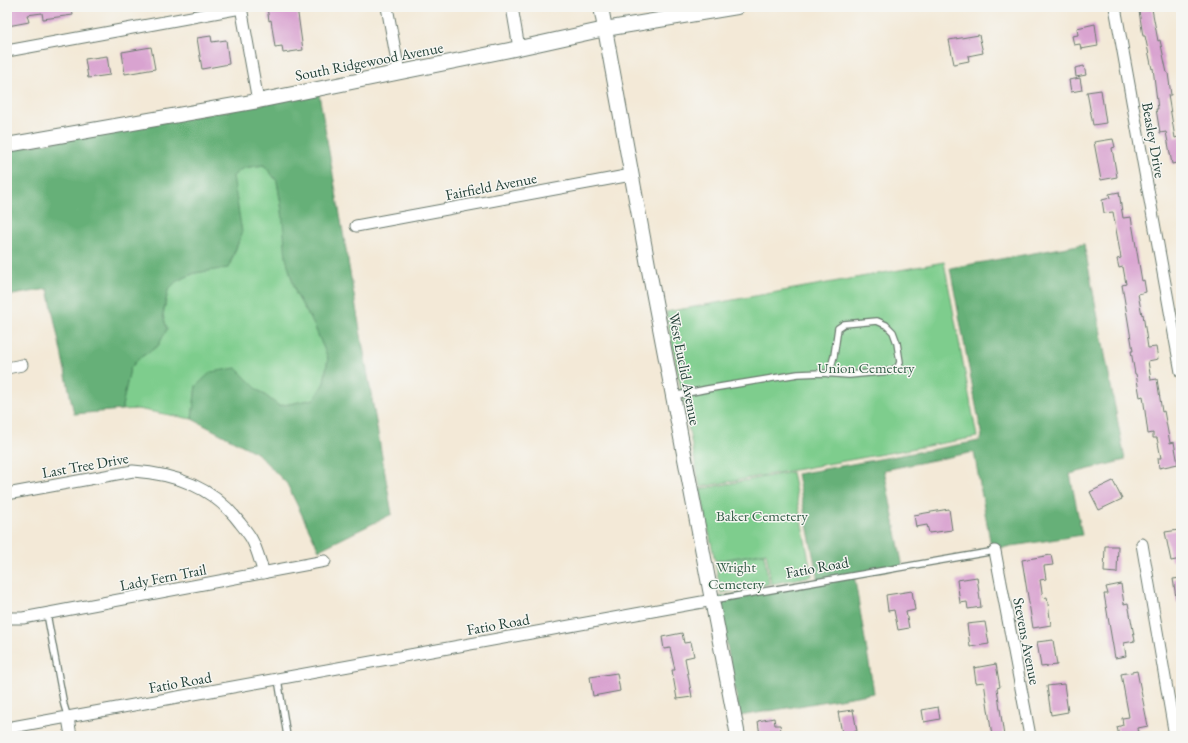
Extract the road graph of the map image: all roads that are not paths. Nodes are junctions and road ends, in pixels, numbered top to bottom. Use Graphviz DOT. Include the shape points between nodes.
graph roads {
  1 [pos="241,7"];
  2 [pos="387,7"];
  3 [pos="512,7"];
  4 [pos="601,7"];
  5 [pos="737,7"];
  6 [pos="1115,7"];
  7 [pos="605,29"];
  8 [pos="519,48"];
  9 [pos="7,51"];
  10 [pos="399,72"];
  11 [pos="258,101"];
  12 [pos="7,145"];
  13 [pos="631,175"];
  14 [pos="356,226"];
  15 [pos="22,365"];
  16 [pos="7,368"];
  17 [pos="1181,372"];
  18 [pos="830,374"];
  19 [pos="673,396"];
  20 [pos="7,494"];
  21 [pos="1142,544"];
  22 [pos="995,551"];
  23 [pos="325,562"];
  24 [pos="264,573"];
  25 [pos="713,600"];
  26 [pos="47,614"];
  27 [pos="7,618"];
  28 [pos="278,679"];
  29 [pos="68,718"];
  30 [pos="7,728"];
  31 [pos="71,736"];
  32 [pos="286,736"];
  33 [pos="738,736"];
  34 [pos="1030,736"];
  35 [pos="1175,736"];
  1 -- 9 [label="street"];
  1 -- 11 [label="street"];
  2 -- 10 [label="street"];
  3 -- 8 [label="street"];
  4 -- 7 [label="street, West Euclid Avenue"];
  5 -- 7 [label="street, South Ridgewood Avenue"];
  6 -- 17 [label="street, Beasley Drive"];
  7 -- 8 [label="street, South Ridgewood Avenue"];
  7 -- 13 [label="street, West Euclid Avenue"];
  8 -- 10 [label="street, South Ridgewood Avenue"];
  10 -- 11 [label="street, South Ridgewood Avenue"];
  11 -- 12 [label="street, South Ridgewood Avenue"];
  13 -- 14 [label="street, Fairfield Avenue"];
  13 -- 19 [label="street, West Euclid Avenue"];
  15 -- 16 [label="street"];
  18 -- 18 [label="lane" via="891,371 898,367 900,362 893,332 877,321 844,324 838,328"];
  18 -- 19 [label="lane" via="798,374"];
  19 -- 25 [label="street, West Euclid Avenue"];
  20 -- 24 [label="street, Last Tree Drive" via="133,471 173,477 193,484 214,497 235,516 252,538"];
  21 -- 35 [label="street"];
  22 -- 25 [label="lane, Fatio Road"];
  22 -- 34 [label="street, Stevens Avenue"];
  23 -- 24 [label="street, Lady Fern Trail"];
  24 -- 26 [label="street, Lady Fern Trail"];
  25 -- 28 [label="street, Fatio Road"];
  25 -- 33 [label="street, West Euclid Avenue"];
  26 -- 27 [label="street, Lady Fern Trail"];
  26 -- 29 [label="lane"];
  28 -- 29 [label="street, Fatio Road"];
  28 -- 32 [label="lane"];
  29 -- 30 [label="street, Fatio Road"];
  29 -- 31 [label="street"];
}
